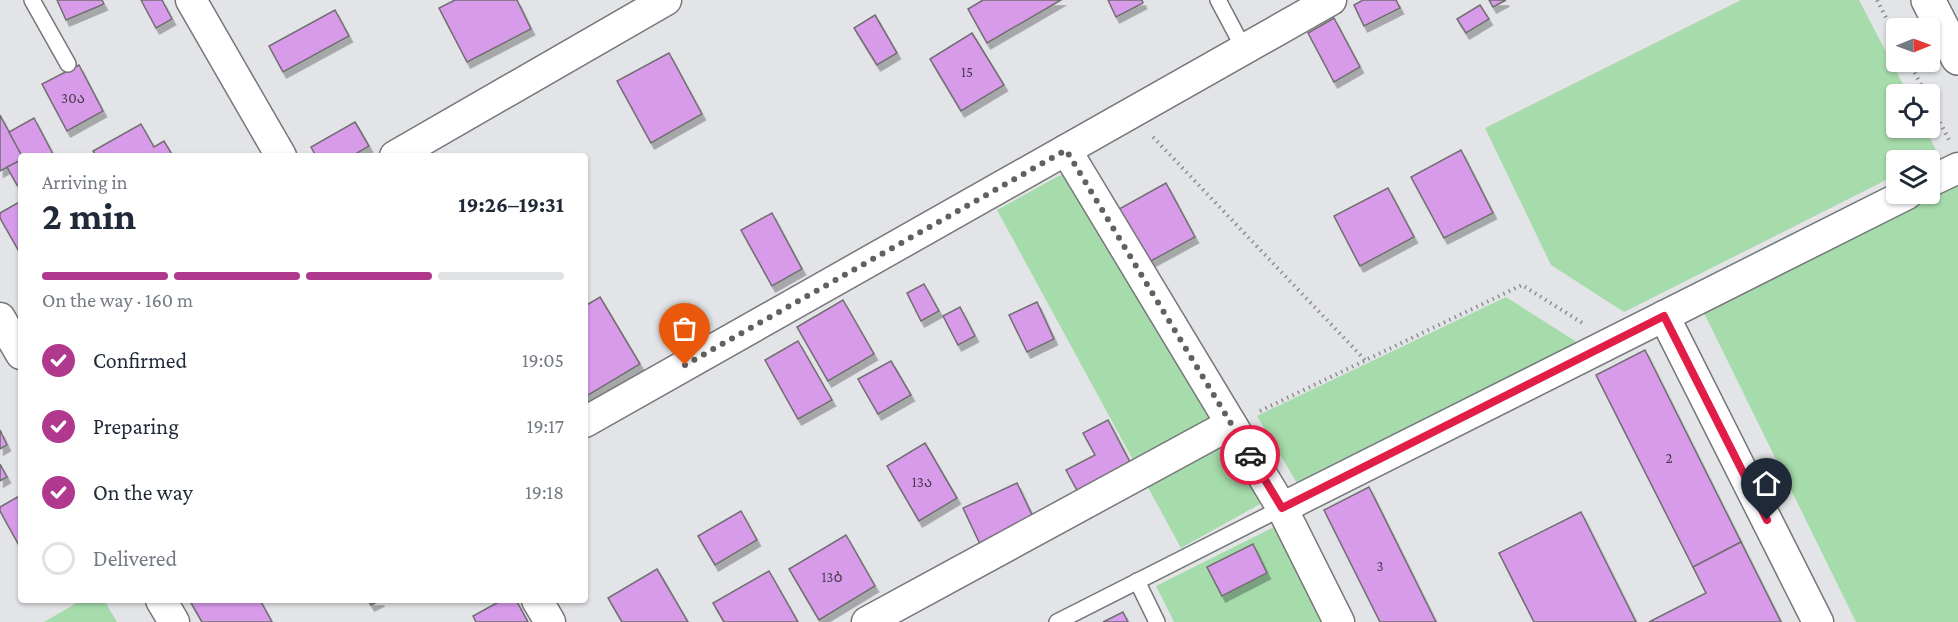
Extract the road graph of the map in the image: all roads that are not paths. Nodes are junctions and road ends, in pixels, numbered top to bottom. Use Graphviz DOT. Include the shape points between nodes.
graph roads {
  1 [pos="32,0"];
  2 [pos="191,0"];
  3 [pos="666,0"];
  4 [pos="1218,0"];
  5 [pos="1331,0"];
  6 [pos="1933,1"];
  7 [pos="1244,49"];
  8 [pos="1958,58"];
  9 [pos="68,64"];
  10 [pos="1066,150"];
  11 [pos="279,153"];
  12 [pos="400,153"];
  13 [pos="1956,158"];
  14 [pos="1940,172"];
  15 [pos="1887,204"];
  16 [pos="1664,316"];
  17 [pos="0,318"];
  18 [pos="18,349"];
  19 [pos="588,420"];
  20 [pos="1232,424"];
  21 [pos="1282,508"];
  22 [pos="1137,581"];
  23 [pos="163,603"];
  24 [pos="539,603"];
  25 [pos="905,613"];
  26 [pos="174,622"];
  27 [pos="550,622"];
  28 [pos="867,622"];
  29 [pos="1057,622"];
  30 [pos="1157,622"];
  31 [pos="1339,622"];
  32 [pos="1818,622"];
  1 -- 9 [label="lane"];
  2 -- 11 [label="street"];
  3 -- 12 [label="street"];
  4 -- 7 [label="lane"];
  5 -- 7 [label="street"];
  6 -- 8 [label="street"];
  7 -- 10 [label="street"];
  10 -- 19 [label="street"];
  10 -- 20 [label="street"];
  13 -- 14 [label="street"];
  15 -- 16 [label="street"];
  16 -- 21 [label="street"];
  16 -- 32 [label="street"];
  17 -- 18 [label="street"];
  20 -- 21 [label="street"];
  20 -- 25 [label="street"];
  21 -- 22 [label="lane"];
  21 -- 31 [label="street"];
  22 -- 29 [label="lane"];
  22 -- 30 [label="lane"];
  23 -- 26 [label="street"];
  24 -- 27 [label="street"];
  25 -- 28 [label="street"];
}
